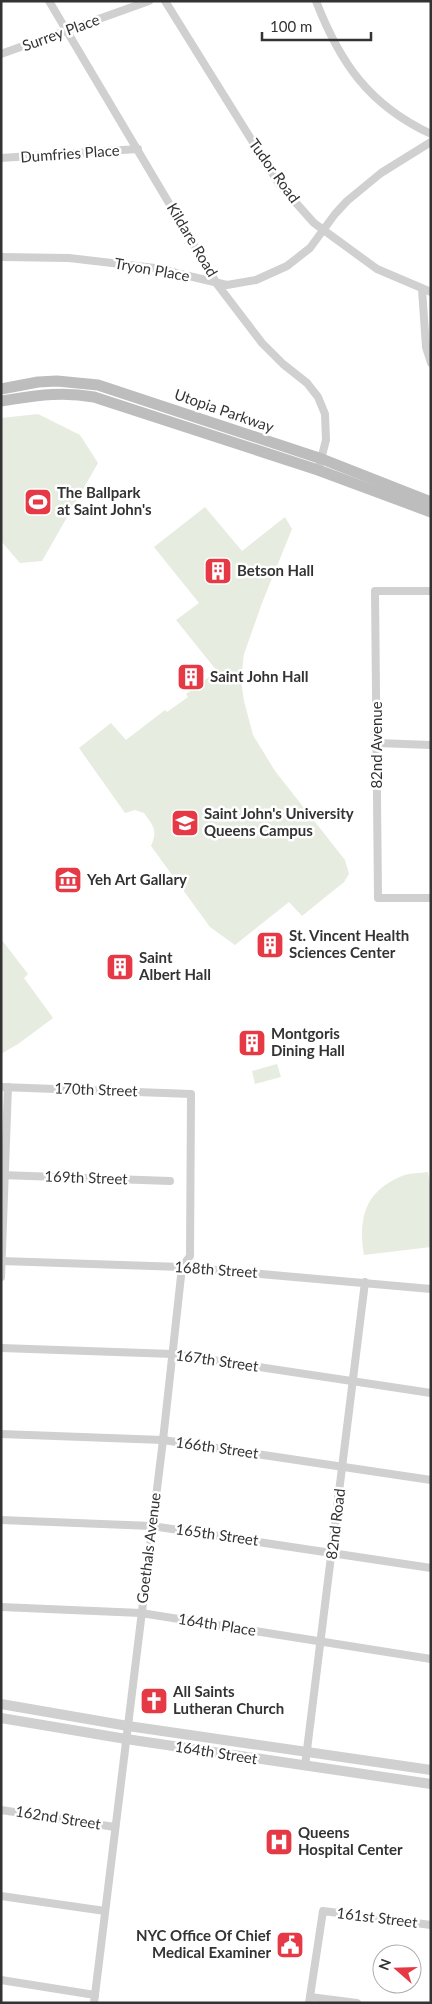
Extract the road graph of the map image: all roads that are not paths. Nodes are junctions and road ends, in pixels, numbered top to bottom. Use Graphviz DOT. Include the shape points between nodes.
graph roads {
  1 [pos="49,1"];
  2 [pos="149,1"];
  3 [pos="165,1"];
  4 [pos="316,1"];
  5 [pos="67,31"];
  6 [pos="1,54"];
  7 [pos="431,134"];
  8 [pos="431,142"];
  9 [pos="138,149"];
  10 [pos="1,158"];
  11 [pos="323,231"];
  12 [pos="1,257"];
  13 [pos="217,284"];
  14 [pos="422,289"];
  15 [pos="431,292"];
  16 [pos="431,363"];
  17 [pos="1,389"];
  18 [pos="1,401"];
  19 [pos="320,465"];
  20 [pos="431,502"];
  21 [pos="431,512"];
  22 [pos="431,591"];
  23 [pos="377,743"];
  24 [pos="431,745"];
  25 [pos="431,898"];
  26 [pos="5,1087"];
  27 [pos="191,1094"];
  28 [pos="3,1175"];
  29 [pos="170,1180"];
  30 [pos="2,1262"];
  31 [pos="182,1267"];
  32 [pos="1,1277"];
  33 [pos="365,1282"];
  34 [pos="431,1289"];
  35 [pos="1,1348"];
  36 [pos="173,1354"];
  37 [pos="353,1380"];
  38 [pos="431,1393"];
  39 [pos="1,1434"];
  40 [pos="163,1440"];
  41 [pos="343,1466"];
  42 [pos="431,1480"];
  43 [pos="1,1520"];
  44 [pos="152,1526"];
  45 [pos="332,1552"];
  46 [pos="431,1568"];
  47 [pos="1,1607"];
  48 [pos="141,1613"];
  49 [pos="322,1640"];
  50 [pos="431,1659"];
  51 [pos="1,1704"];
  52 [pos="1,1718"];
  53 [pos="128,1726"];
  54 [pos="126,1739"];
  55 [pos="307,1752"];
  56 [pos="305,1766"];
  57 [pos="431,1770"];
  58 [pos="431,1784"];
  59 [pos="1,1810"];
  60 [pos="116,1827"];
  61 [pos="1,1896"];
  62 [pos="105,1911"];
  63 [pos="431,1925"];
  64 [pos="1,1980"];
  65 [pos="95,1999"];
  66 [pos="309,2000"];
  67 [pos="357,2003"];
  1 -- 5 [label="street, Kildare Road"];
  2 -- 5 [label="street, Surrey Place"];
  3 -- 11 [label="street, Tudor Road" via="279,184"];
  4 -- 7 [label="street" via="339,53 355,76 391,111"];
  5 -- 6 [label="street, Surrey Place"];
  5 -- 9 [label="street, Kildare Road"];
  8 -- 11 [label="street, Tryon Place" via="381,173 347,202"];
  9 -- 10 [label="street, Dumfries Place"];
  9 -- 13 [label="street, Kildare Road"];
  11 -- 13 [label="street, Tryon Place" via="310,248 287,266 256,280"];
  11 -- 14 [label="street, Tudor Road" via="377,269"];
  12 -- 13 [label="street, Tryon Place" via="79,259 155,268"];
  13 -- 19 [label="street, Kildare Road" via="262,343 318,396 325,414 326,440"];
  14 -- 15 [label="street, Tudor Road"];
  14 -- 16 [label="street" via="426,347"];
  17 -- 19 [label="main road, Utopia Parkway" via="38,382 98,385"];
  18 -- 19 [label="main road, Utopia Parkway" via="50,394 94,397"];
  19 -- 20 [label="main road, Utopia Parkway"];
  19 -- 21 [label="main road, Utopia Parkway"];
  22 -- 23 [label="street, 82nd Avenue" via="375,591"];
  23 -- 24 [label="street"];
  23 -- 25 [label="street, 82nd Avenue" via="378,898"];
  26 -- 27 [label="street, 170th Street"];
  26 -- 28 [label="street"];
  27 -- 31 [label="street, Goethals Avenue" via="190,1256"];
  28 -- 29 [label="street, 169th Street"];
  28 -- 30 [label="street"];
  30 -- 31 [label="street, 168th Street"];
  30 -- 32 [label="street"];
  31 -- 33 [label="street, 168th Street"];
  31 -- 36 [label="street, Goethals Avenue"];
  33 -- 34 [label="street, 168th Street"];
  33 -- 37 [label="street, 82nd Road"];
  35 -- 36 [label="street, 167th Street"];
  36 -- 37 [label="street, 167th Street"];
  36 -- 40 [label="street, Goethals Avenue"];
  37 -- 38 [label="street, 167th Street"];
  37 -- 41 [label="street, 82nd Road"];
  39 -- 40 [label="street, 166th Street"];
  40 -- 41 [label="street, 166th Street"];
  40 -- 44 [label="street, Goethals Avenue"];
  41 -- 42 [label="street, 166th Street"];
  41 -- 45 [label="street, 82nd Road"];
  43 -- 44 [label="street, 165th Street"];
  44 -- 45 [label="street, 165th Street"];
  44 -- 48 [label="street, Goethals Avenue"];
  45 -- 46 [label="street, 165th Street"];
  45 -- 49 [label="street, 82nd Road"];
  47 -- 48 [label="street, 164th Place"];
  48 -- 49 [label="street, 164th Place"];
  48 -- 53 [label="street, Goethals Avenue"];
  49 -- 50 [label="street, 164th Place"];
  49 -- 55 [label="street, 82nd Road"];
  51 -- 53 [label="street, 164th Street"];
  52 -- 54 [label="street, 164th Street"];
  53 -- 54 [label="street, Goethals Avenue"];
  53 -- 55 [label="street, 164th Street"];
  54 -- 56 [label="street, 164th Street"];
  54 -- 60 [label="street, Goethals Avenue"];
  55 -- 56 [label="street, 82nd Road"];
  55 -- 57 [label="street, 164th Street"];
  56 -- 58 [label="street, 164th Street"];
  59 -- 60 [label="street, 162nd Street"];
  60 -- 62 [label="street, Goethals Avenue"];
  61 -- 62 [label="street"];
  62 -- 65 [label="street, Goethals Avenue"];
  63 -- 66 [label="street, 161st Street" via="323,1912"];
  64 -- 65 [label="street"];
  66 -- 67 [label="street"];
}
